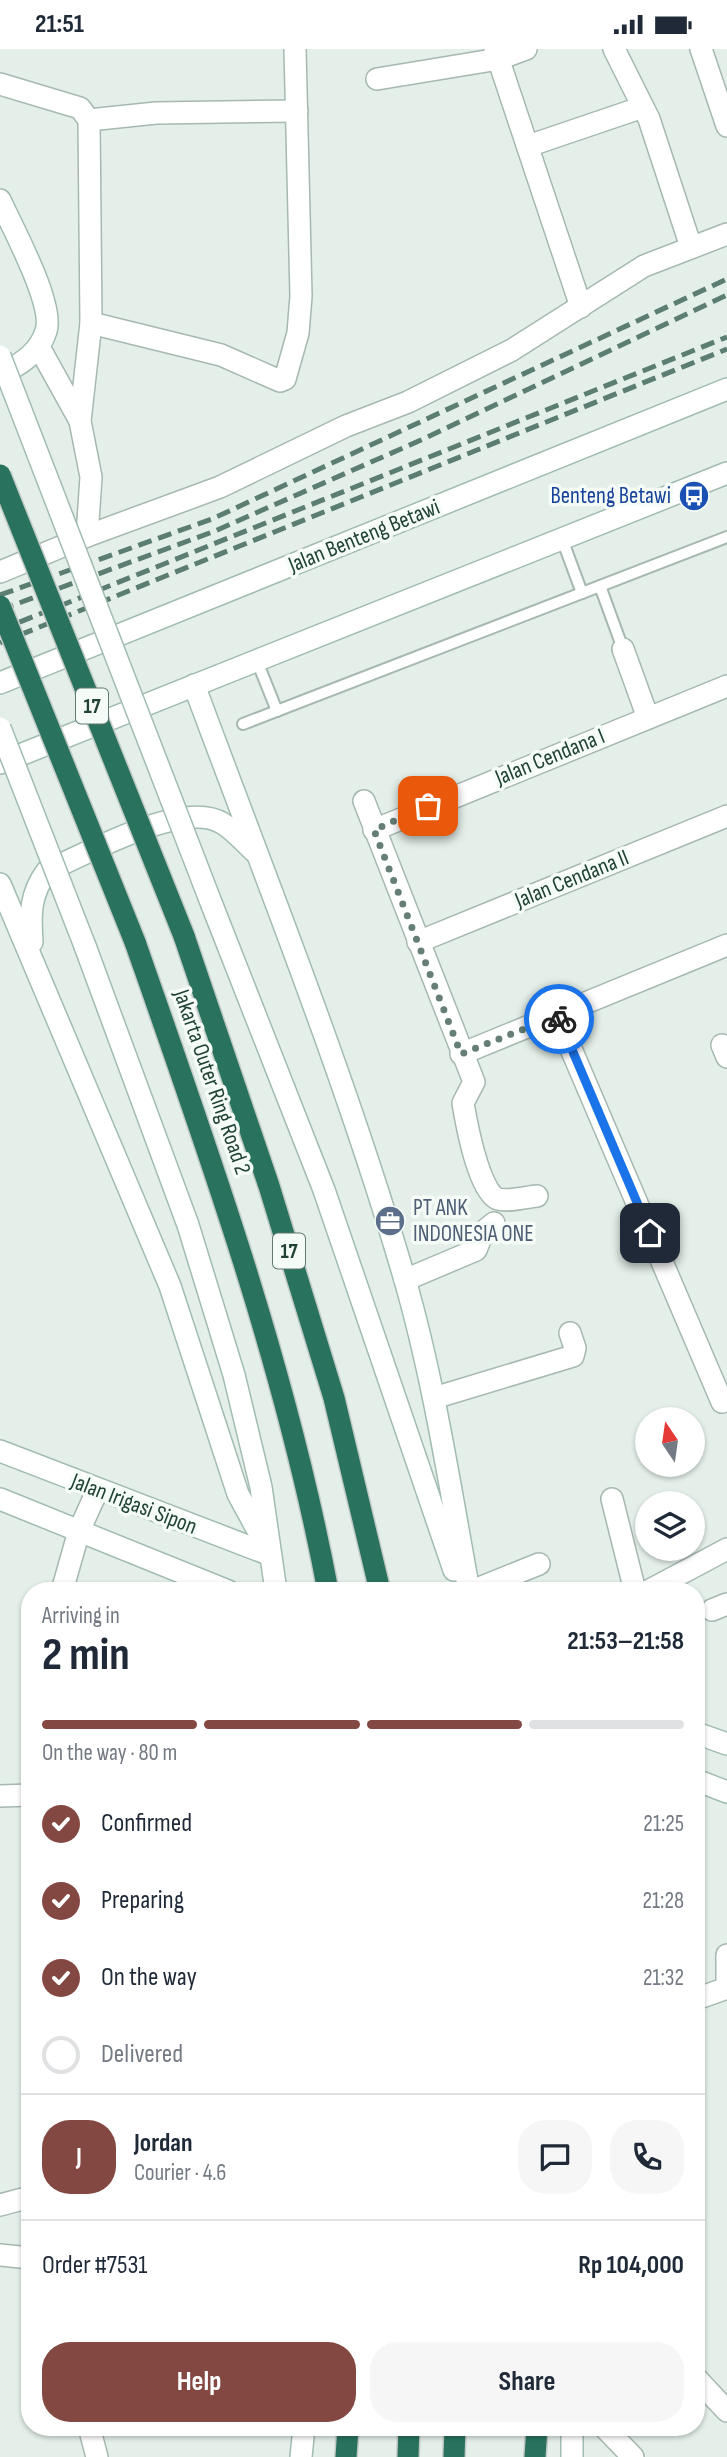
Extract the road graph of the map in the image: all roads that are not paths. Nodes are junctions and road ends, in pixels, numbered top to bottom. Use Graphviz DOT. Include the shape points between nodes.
graph roads {
  1 [pos="295,49"];
  2 [pos="526,49"];
  3 [pos="614,49"];
  4 [pos="701,49"];
  5 [pos="497,54"];
  6 [pos="377,79"];
  7 [pos="0,84"];
  8 [pos="643,107"];
  9 [pos="297,111"];
  10 [pos="89,120"];
  11 [pos="727,126"];
  12 [pos="528,146"];
  13 [pos="0,201"];
  14 [pos="727,234"];
  15 [pos="691,247"];
  16 [pos="581,307"];
  17 [pos="90,323"];
  18 [pos="39,347"];
  19 [pos="0,356"];
  20 [pos="0,374"];
  21 [pos="727,389"];
  22 [pos="80,421"];
  23 [pos="727,473"];
  24 [pos="0,475"];
  25 [pos="87,536"];
  26 [pos="727,537"];
  27 [pos="562,539"];
  28 [pos="0,572"];
  29 [pos="600,586"];
  30 [pos="582,593"];
  31 [pos="0,605"];
  32 [pos="623,649"];
  33 [pos="257,660"];
  34 [pos="0,683"];
  35 [pos="194,685"];
  36 [pos="727,686"];
  37 [pos="277,711"];
  38 [pos="648,717"];
  39 [pos="243,724"];
  40 [pos="0,728"];
  41 [pos="0,763"];
  42 [pos="363,801"];
  43 [pos="727,816"];
  44 [pos="374,830"];
  45 [pos="257,854"];
  46 [pos="0,884"];
  47 [pos="418,942"];
  48 [pos="727,945"];
  49 [pos="32,955"];
  50 [pos="557,1016"];
  51 [pos="461,1054"];
  52 [pos="537,1196"];
  53 [pos="494,1223"];
  54 [pos="405,1280"];
  55 [pos="570,1333"];
  56 [pos="434,1398"];
  57 [pos="722,1402"];
  58 [pos="0,1451"];
  59 [pos="97,1493"];
  60 [pos="0,1499"];
  61 [pos="612,1499"];
  62 [pos="80,1530"];
  63 [pos="726,1550"];
  64 [pos="268,1554"];
  65 [pos="539,1564"];
  66 [pos="379,1581"];
  67 [pos="65,1582"];
  68 [pos="206,1582"];
  69 [pos="274,1582"];
  70 [pos="326,1582"];
  71 [pos="458,1582"];
  72 [pos="468,1582"];
  73 [pos="493,1582"];
  74 [pos="633,1582"];
  75 [pos="665,1582"];
  76 [pos="705,1736"];
  77 [pos="727,1744"];
  78 [pos="705,1783"];
  79 [pos="727,1792"];
  80 [pos="21,1795"];
  81 [pos="0,1796"];
  82 [pos="727,1955"];
  83 [pos="727,1979"];
  84 [pos="727,1988"];
  85 [pos="705,1997"];
  86 [pos="21,2200"];
  87 [pos="0,2206"];
  88 [pos="0,2255"];
  89 [pos="21,2257"];
  90 [pos="705,2388"];
  91 [pos="727,2411"];
  92 [pos="89,2436"];
  93 [pos="303,2436"];
  94 [pos="347,2436"];
  95 [pos="409,2436"];
  96 [pos="455,2436"];
  97 [pos="536,2436"];
  98 [pos="572,2436"];
  99 [pos="613,2436"];
  100 [pos="90,2454"];
  101 [pos="301,2457"];
  102 [pos="346,2457"];
  103 [pos="408,2457"];
  104 [pos="454,2457"];
  105 [pos="535,2457"];
  106 [pos="572,2457"];
  107 [pos="633,2457"];
  1 -- 9 [label="street"];
  2 -- 5 [label="street"];
  3 -- 8 [label="street"];
  4 -- 11 [label="street"];
  5 -- 6 [label="street"];
  5 -- 12 [label="street"];
  7 -- 10 [label="street" via="80,108"];
  8 -- 12 [label="street"];
  8 -- 15 [label="street"];
  9 -- 10 [label="street" via="156,113"];
  9 -- 17 [label="street" via="301,296 298,333 285,379 269,377 220,355"];
  10 -- 17 [label="street"];
  12 -- 16 [label="street"];
  13 -- 18 [label="street" via="38,283 45,309 48,329"];
  14 -- 15 [label="street"];
  15 -- 16 [label="street" via="644,266"];
  16 -- 25 [label="street" via="512,350 408,402 346,426 220,487"];
  17 -- 22 [label="street"];
  18 -- 20 [label="street"];
  18 -- 22 [label="street"];
  19 -- 71 [label="street, bridge" via="324,1191"];
  21 -- 34 [label="street, Jalan Benteng Betawi"];
  22 -- 25 [label="street" via="91,477"];
  23 -- 27 [label="street"];
  24 -- 66 [label="highway, 17, bridge" via="184,936 278,1213 334,1398"];
  25 -- 28 [label="street"];
  26 -- 29 [label="lane"];
  27 -- 30 [label="lane"];
  27 -- 33 [label="street"];
  29 -- 30 [label="lane"];
  29 -- 32 [label="lane"];
  30 -- 37 [label="lane"];
  31 -- 70 [label="highway, Jakarta Outer Ring Road 2 / 17, bridge" via="135,942 227,1204 289,1409"];
  32 -- 38 [label="street"];
  33 -- 35 [label="street"];
  33 -- 37 [label="lane"];
  35 -- 41 [label="street"];
  35 -- 45 [label="street"];
  36 -- 38 [label="street, Jalan Cendana I"];
  37 -- 39 [label="lane"];
  38 -- 44 [label="street, Jalan Cendana I"];
  40 -- 64 [label="street, bridge" via="200,1262 255,1462"];
  42 -- 44 [label="street"];
  43 -- 47 [label="street, Jalan Cendana II"];
  44 -- 47 [label="street"];
  45 -- 49 [label="street" via="221,822 194,816 168,820 47,871 35,887 29,910"];
  45 -- 54 [label="street" via="314,1005"];
  46 -- 49 [label="street"];
  47 -- 51 [label="street"];
  48 -- 50 [label="street"];
  49 -- 64 [label="street" via="170,1286 238,1494"];
  50 -- 51 [label="street"];
  50 -- 57 [label="street"];
  51 -- 52 [label="street" via="474,1082 463,1103 466,1124 490,1193 498,1199"];
  53 -- 54 [label="street" via="483,1232 476,1250"];
  54 -- 56 [label="street"];
  55 -- 56 [label="street" via="573,1356"];
  56 -- 72 [label="street"];
  58 -- 59 [label="street, Jalan Irigasi Sipon"];
  59 -- 62 [label="street"];
  59 -- 64 [label="street, Jalan Irigasi Sipon"];
  60 -- 62 [label="street, Jalan Irigasi Sipon"];
  61 -- 74 [label="street"];
  62 -- 67 [label="street"];
  62 -- 68 [label="street, Jalan Irigasi Sipon"];
  63 -- 75 [label="street"];
  64 -- 69 [label="street"];
  65 -- 73 [label="street"];
  76 -- 77 [label="street"];
  78 -- 79 [label="street"];
  80 -- 81 [label="street"];
  82 -- 83 [label="street"];
  84 -- 85 [label="street"];
  86 -- 87 [label="street"];
  88 -- 89 [label="street"];
  90 -- 91 [label="street"];
  92 -- 100 [label="street"];
  93 -- 101 [label="street"];
  94 -- 102 [label="highway"];
  95 -- 103 [label="highway"];
  96 -- 104 [label="highway"];
  97 -- 105 [label="highway"];
  98 -- 106 [label="street"];
  99 -- 107 [label="street"];
}
